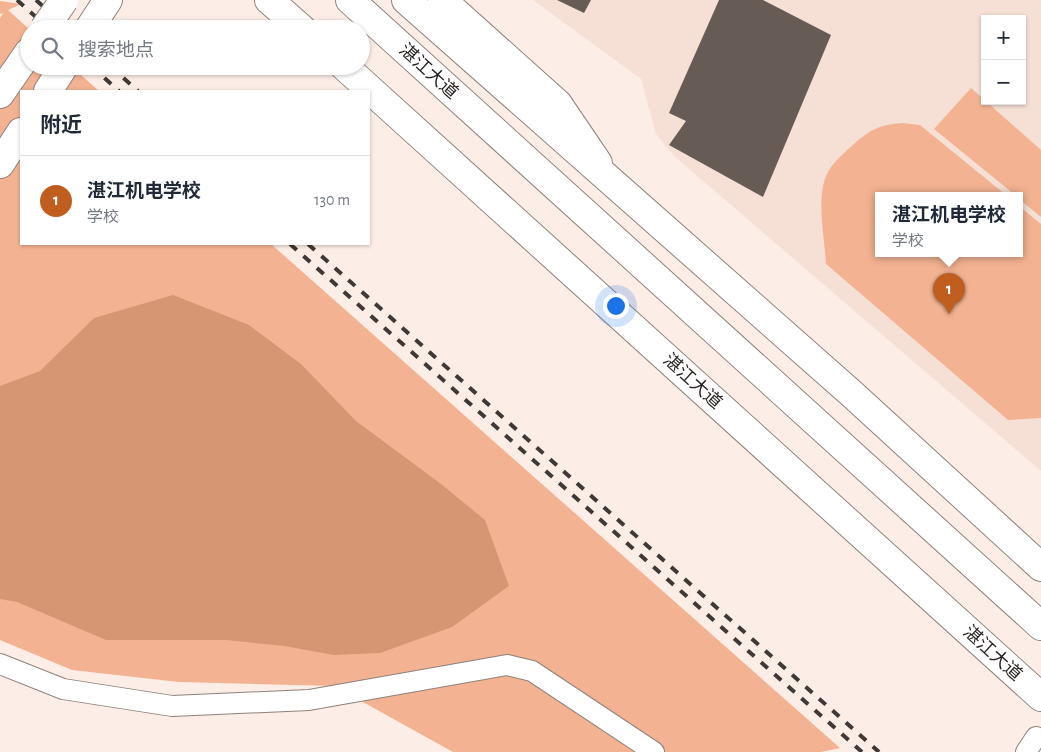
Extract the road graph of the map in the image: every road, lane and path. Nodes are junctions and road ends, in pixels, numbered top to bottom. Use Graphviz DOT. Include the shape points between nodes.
graph roads {
  1 [pos="64,0"];
  2 [pos="108,0"];
  3 [pos="269,0"];
  4 [pos="350,0"];
  5 [pos="406,0"];
  6 [pos="442,0"];
  7 [pos="50,20"];
  8 [pos="95,20"];
  9 [pos="292,20"];
  10 [pos="20,65"];
  11 [pos="58,75"];
  12 [pos="354,75"];
  13 [pos="49,90"];
  14 [pos="0,94"];
  15 [pos="20,134"];
  16 [pos="0,164"];
  17 [pos="612,182"];
  18 [pos="1041,567"];
  19 [pos="1041,626"];
  20 [pos="0,664"];
  21 [pos="1041,697"];
  22 [pos="654,752"];
  1 -- 7 [label="main road, bridge"];
  2 -- 8 [label="main road"];
  3 -- 9 [label="main road"];
  4 -- 19 [label="main road, 湛江大道"];
  5 -- 17 [label="main road"];
  6 -- 17 [label="main road" via="558,104"];
  10 -- 14 [label="main road"];
  11 -- 13 [label="main road"];
  12 -- 21 [label="main road, 湛江大道"];
  15 -- 16 [label="main road"];
  17 -- 18 [label="main road" via="852,394"];
  20 -- 22 [label="street" via="63,689 172,706 309,700 507,665 532,671"];
}
